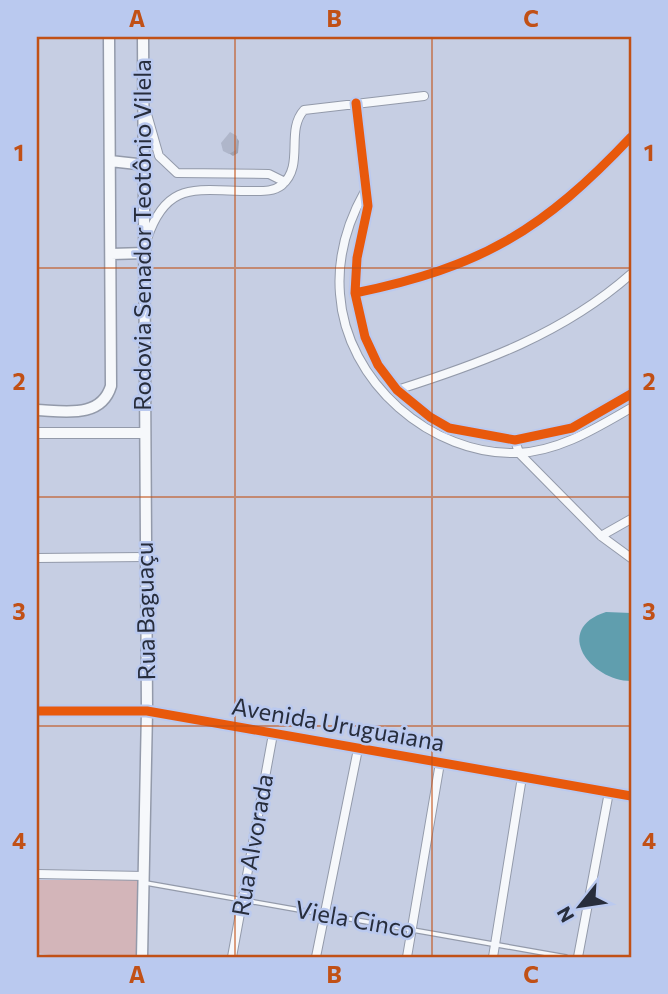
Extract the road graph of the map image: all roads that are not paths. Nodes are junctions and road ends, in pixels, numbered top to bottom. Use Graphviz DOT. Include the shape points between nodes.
graph roads {
  1 [pos="109,37"];
  2 [pos="143,37"];
  3 [pos="424,96"];
  4 [pos="144,101"];
  5 [pos="356,103"];
  6 [pos="631,137"];
  7 [pos="110,161"];
  8 [pos="146,165"];
  9 [pos="285,181"];
  10 [pos="365,191"];
  11 [pos="146,241"];
  12 [pos="145,253"];
  13 [pos="111,254"];
  14 [pos="340,271"];
  15 [pos="355,272"];
  16 [pos="631,274"];
  17 [pos="355,293"];
  18 [pos="378,365"];
  19 [pos="368,370"];
  20 [pos="397,390"];
  21 [pos="631,394"];
  22 [pos="631,408"];
  23 [pos="37,410"];
  24 [pos="37,433"];
  25 [pos="144,433"];
  26 [pos="514,440"];
  27 [pos="519,453"];
  28 [pos="631,519"];
  29 [pos="601,536"];
  30 [pos="144,557"];
  31 [pos="37,558"];
  32 [pos="631,558"];
  33 [pos="37,710"];
  34 [pos="147,711"];
  35 [pos="273,734"];
  36 [pos="358,748"];
  37 [pos="440,763"];
  38 [pos="522,777"];
  39 [pos="608,792"];
  40 [pos="631,796"];
  41 [pos="37,874"];
  42 [pos="144,879"];
  43 [pos="244,900"];
  44 [pos="324,915"];
  45 [pos="412,930"];
  46 [pos="495,945"];
  47 [pos="142,957"];
  48 [pos="232,957"];
  49 [pos="316,957"];
  50 [pos="407,957"];
  51 [pos="493,957"];
  52 [pos="566,957"];
  53 [pos="578,957"];
  1 -- 7 [label="main road, Rodovia Senador Teotônio Vilela"];
  2 -- 4 [label="main road, Rodovia Senador Teotônio Vilela"];
  3 -- 5 [label="street"];
  4 -- 8 [label="main road, Rodovia Senador Teotônio Vilela"];
  4 -- 9 [label="street" via="159,156 177,173 269,174"];
  5 -- 9 [label="street" via="304,110 297,122 293,169"];
  5 -- 10 [label="street"];
  6 -- 17 [label="street" via="567,201 480,257 416,280"];
  7 -- 8 [label="main road"];
  7 -- 13 [label="main road, Rodovia Senador Teotônio Vilela"];
  8 -- 11 [label="main road, Rodovia Senador Teotônio Vilela"];
  9 -- 11 [label="street" via="269,191 177,194 155,215"];
  10 -- 14 [label="street" via="345,238"];
  10 -- 15 [label="street" via="368,214"];
  11 -- 12 [label="main road, Rodovia Senador Teotônio Vilela"];
  12 -- 13 [label="main road"];
  12 -- 25 [label="main road, Rodovia Senador Teotônio Vilela"];
  13 -- 23 [label="main road, Rodovia Senador Teotônio Vilela" via="112,378 108,394 85,411"];
  14 -- 15 [label="street"];
  14 -- 19 [label="street" via="346,325"];
  15 -- 17 [label="street"];
  16 -- 20 [label="street" via="589,308 543,335"];
  17 -- 18 [label="street" via="365,337"];
  18 -- 19 [label="street"];
  18 -- 20 [label="street"];
  19 -- 27 [label="street" via="390,400 436,434 463,446"];
  20 -- 26 [label="street" via="449,428"];
  21 -- 26 [label="street" via="572,428"];
  22 -- 27 [label="street" via="573,440"];
  24 -- 25 [label="street"];
  25 -- 30 [label="main road, Rua Baguaçu"];
  26 -- 27 [label="street"];
  27 -- 29 [label="street"];
  28 -- 29 [label="street"];
  29 -- 32 [label="street"];
  30 -- 31 [label="street"];
  30 -- 34 [label="main road, Rua Baguaçu"];
  33 -- 34 [label="street, Avenida Uruguaiana"];
  34 -- 35 [label="street, Avenida Uruguaiana"];
  34 -- 42 [label="main road, Rua Baguaçu"];
  35 -- 36 [label="street, Avenida Uruguaiana"];
  35 -- 43 [label="street, Rua Alvorada"];
  36 -- 37 [label="street, Avenida Uruguaiana"];
  36 -- 44 [label="street"];
  37 -- 38 [label="street, Avenida Uruguaiana"];
  37 -- 45 [label="street"];
  38 -- 39 [label="street, Avenida Uruguaiana"];
  38 -- 46 [label="street"];
  39 -- 40 [label="street, Avenida Uruguaiana"];
  39 -- 53 [label="street"];
  41 -- 42 [label="street, Viela Cinco"];
  42 -- 43 [label="lane, Viela Cinco"];
  42 -- 47 [label="main road, Rua Baguaçu"];
  43 -- 44 [label="lane, Viela Cinco"];
  43 -- 48 [label="street, Rua Alvorada"];
  44 -- 45 [label="lane, Viela Cinco"];
  44 -- 49 [label="street"];
  45 -- 46 [label="lane, Viela Cinco"];
  45 -- 50 [label="street"];
  46 -- 51 [label="street"];
  46 -- 52 [label="lane, Viela Cinco"];
}
